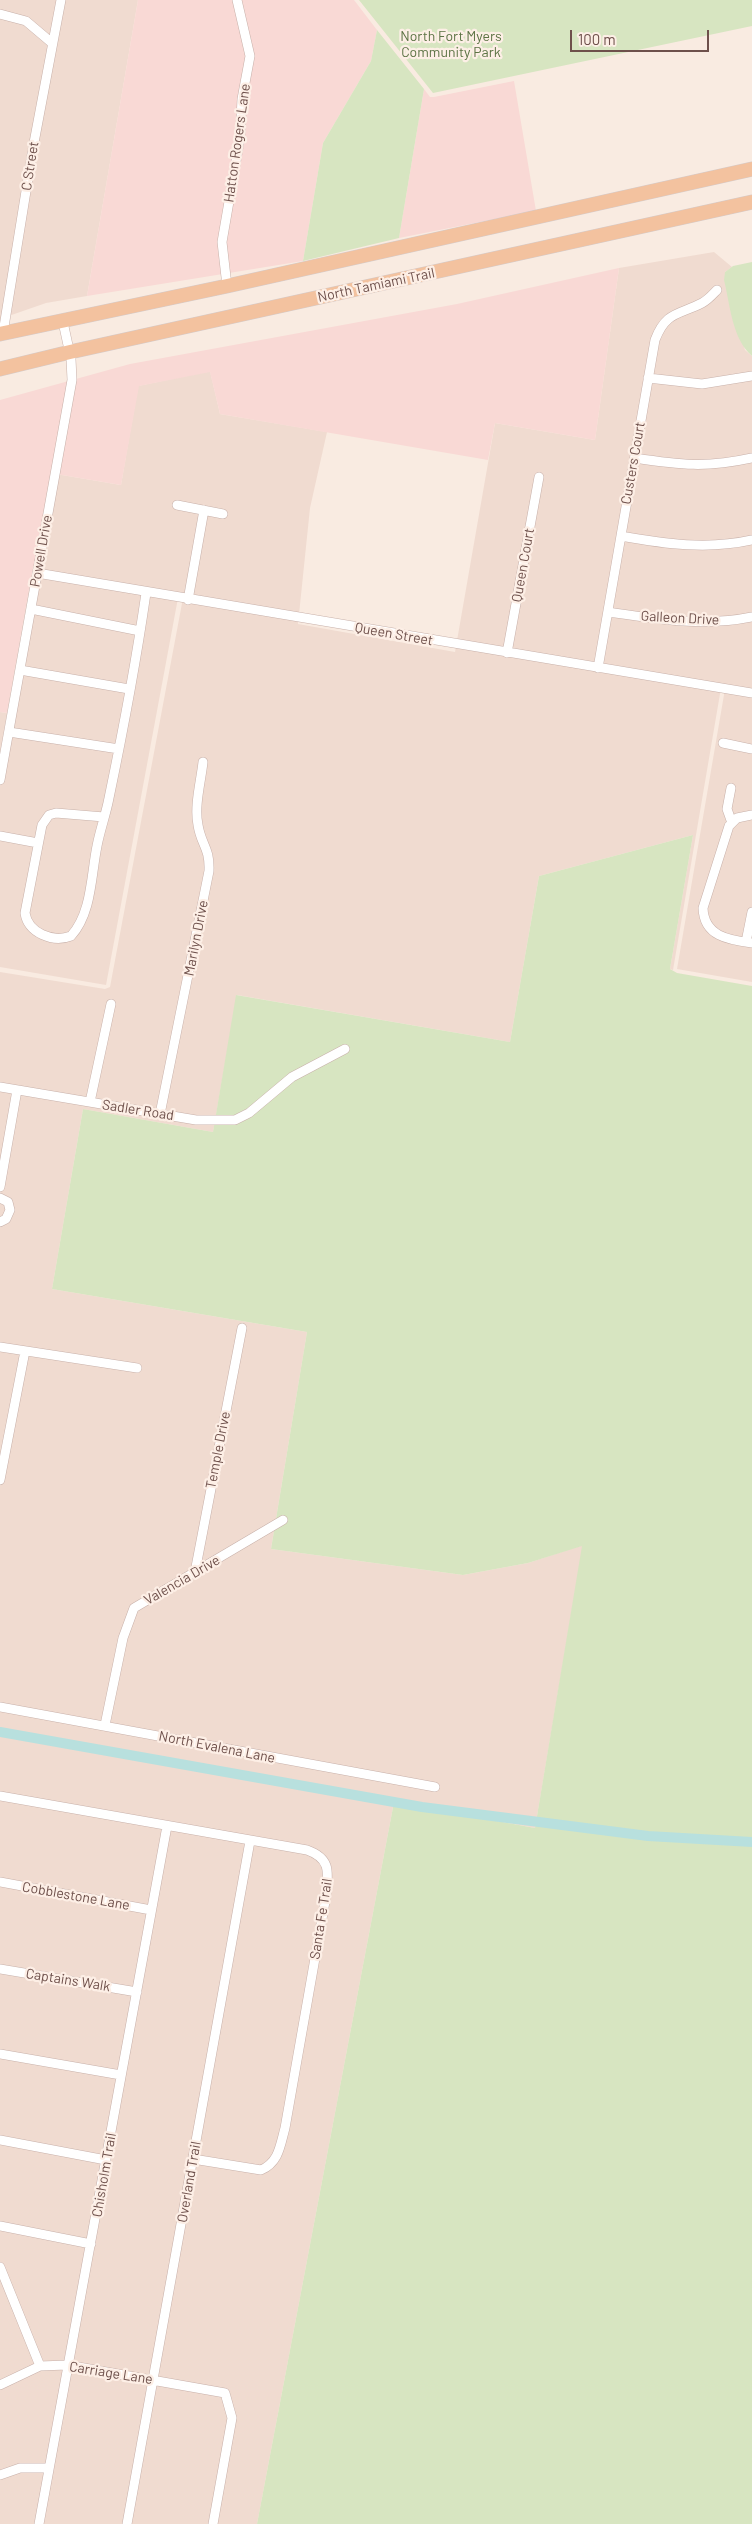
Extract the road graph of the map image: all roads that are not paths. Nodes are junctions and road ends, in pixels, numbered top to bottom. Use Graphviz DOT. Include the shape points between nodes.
graph roads {
  1 [pos="61,0"];
  2 [pos="237,0"];
  3 [pos="0,14"];
  4 [pos="52,43"];
  5 [pos="752,169"];
  6 [pos="752,202"];
  7 [pos="227,286"];
  8 [pos="717,290"];
  9 [pos="63,322"];
  10 [pos="1,333"];
  11 [pos="70,352"];
  12 [pos="0,369"];
  13 [pos="752,376"];
  14 [pos="648,378"];
  15 [pos="635,458"];
  16 [pos="752,458"];
  17 [pos="539,477"];
  18 [pos="177,506"];
  19 [pos="204,510"];
  20 [pos="223,514"];
  21 [pos="621,536"];
  22 [pos="752,540"];
  23 [pos="37,574"];
  24 [pos="146,593"];
  25 [pos="188,600"];
  26 [pos="31,609"];
  27 [pos="608,612"];
  28 [pos="752,618"];
  29 [pos="140,631"];
  30 [pos="507,653"];
  31 [pos="598,668"];
  32 [pos="20,670"];
  33 [pos="130,688"];
  34 [pos="752,693"];
  35 [pos="9,732"];
  36 [pos="723,743"];
  37 [pos="119,749"];
  38 [pos="752,749"];
  39 [pos="203,762"];
  40 [pos="0,780"];
  41 [pos="731,788"];
  42 [pos="752,815"];
  43 [pos="104,817"];
  44 [pos="732,823"];
  45 [pos="0,836"];
  46 [pos="38,843"];
  47 [pos="752,912"];
  48 [pos="749,943"];
  49 [pos="111,1004"];
  50 [pos="345,1049"];
  51 [pos="0,1086"];
  52 [pos="17,1090"];
  53 [pos="90,1102"];
  54 [pos="160,1114"];
  55 [pos="0,1187"];
  56 [pos="0,1198"];
  57 [pos="0,1222"];
  58 [pos="242,1328"];
  59 [pos="0,1347"];
  60 [pos="25,1351"];
  61 [pos="137,1368"];
  62 [pos="0,1480"];
  63 [pos="283,1520"];
  64 [pos="195,1572"];
  65 [pos="0,1707"];
  66 [pos="105,1725"];
  67 [pos="435,1787"];
  68 [pos="0,1796"];
  69 [pos="166,1826"];
  70 [pos="250,1841"];
  71 [pos="0,1882"];
  72 [pos="152,1910"];
  73 [pos="0,1969"];
  74 [pos="137,1992"];
  75 [pos="0,2054"];
  76 [pos="121,2075"];
  77 [pos="0,2140"];
  78 [pos="193,2159"];
  79 [pos="106,2160"];
  80 [pos="0,2226"];
  81 [pos="91,2244"];
  82 [pos="0,2267"];
  83 [pos="67,2365"];
  84 [pos="37,2368"];
  85 [pos="153,2379"];
  86 [pos="0,2385"];
  87 [pos="48,2468"];
  88 [pos="0,2476"];
  89 [pos="39,2524"];
  90 [pos="127,2524"];
  91 [pos="213,2524"];
  1 -- 4 [label="street, C Street"];
  2 -- 7 [label="street, Hatton Rogers Lane" via="250,56 222,242"];
  3 -- 4 [label="street" via="26,21"];
  4 -- 10 [label="street, C Street"];
  5 -- 7 [label="main road"];
  6 -- 11 [label="main road, North Tamiami Trail"];
  7 -- 9 [label="main road"];
  8 -- 14 [label="street, Custers Court" via="702,303 674,314 662,325 655,340"];
  9 -- 10 [label="main road"];
  9 -- 11 [label="street, Powell Drive"];
  11 -- 12 [label="main road, North Tamiami Trail"];
  11 -- 23 [label="street, Powell Drive" via="72,380"];
  13 -- 14 [label="street" via="702,384"];
  14 -- 15 [label="street, Custers Court"];
  15 -- 16 [label="street" via="708,466"];
  15 -- 21 [label="street, Custers Court"];
  17 -- 30 [label="street, Queen Court"];
  18 -- 19 [label="street"];
  19 -- 20 [label="street"];
  19 -- 25 [label="street"];
  21 -- 22 [label="street" via="681,545 724,545"];
  21 -- 27 [label="street, Custers Court"];
  23 -- 24 [label="street, Queen Street"];
  23 -- 26 [label="street, Powell Drive"];
  24 -- 25 [label="street, Queen Street"];
  24 -- 29 [label="street"];
  25 -- 30 [label="street, Queen Street"];
  26 -- 29 [label="street"];
  26 -- 32 [label="street, Powell Drive"];
  27 -- 28 [label="street, Galleon Drive" via="695,622"];
  27 -- 31 [label="street, Custers Court"];
  29 -- 33 [label="street"];
  30 -- 31 [label="street, Queen Street"];
  31 -- 34 [label="street, Queen Street"];
  32 -- 33 [label="street"];
  32 -- 35 [label="street, Powell Drive"];
  33 -- 37 [label="street"];
  35 -- 37 [label="street"];
  35 -- 40 [label="street, Powell Drive"];
  36 -- 38 [label="street"];
  37 -- 43 [label="street"];
  39 -- 54 [label="street, Marilyn Drive" via="197,820 207,846 209,871"];
  41 -- 44 [label="street" via="727,809"];
  42 -- 44 [label="street" via="737,818"];
  43 -- 46 [label="street" via="65,813 49,815 42,825"];
  43 -- 46 [label="street" via="85,910 74,932 63,939 37,932 26,919"];
  44 -- 48 [label="street" via="703,908 703,918 718,936"];
  45 -- 46 [label="street"];
  47 -- 48 [label="street"];
  49 -- 53 [label="street"];
  50 -- 54 [label="street, Sadler Road" via="292,1077 249,1113 235,1120 211,1121"];
  51 -- 52 [label="street, Sadler Road"];
  52 -- 53 [label="street, Sadler Road"];
  52 -- 55 [label="street"];
  53 -- 54 [label="street, Sadler Road"];
  56 -- 57 [label="street" via="8,1202 10,1210 6,1219"];
  58 -- 64 [label="street, Temple Drive"];
  59 -- 60 [label="street"];
  60 -- 61 [label="street"];
  60 -- 62 [label="street"];
  63 -- 64 [label="street, Valencia Drive"];
  64 -- 66 [label="street, Valencia Drive" via="134,1608 123,1638"];
  65 -- 66 [label="street, North Evalena Lane"];
  66 -- 67 [label="street, North Evalena Lane"];
  68 -- 69 [label="street, Santa Fe Trail"];
  69 -- 70 [label="street, Santa Fe Trail"];
  69 -- 72 [label="street, Chisholm Trail"];
  70 -- 78 [label="street, Overland Trail"];
  70 -- 78 [label="street, Santa Fe Trail" via="318,1854 326,1862 328,1874 285,2128 277,2158 261,2170"];
  71 -- 72 [label="street, Cobblestone Lane"];
  72 -- 74 [label="street, Chisholm Trail"];
  73 -- 74 [label="street, Captains Walk"];
  74 -- 76 [label="street, Chisholm Trail"];
  75 -- 76 [label="street"];
  76 -- 79 [label="street, Chisholm Trail"];
  77 -- 79 [label="street"];
  78 -- 85 [label="street, Overland Trail"];
  79 -- 81 [label="street, Chisholm Trail"];
  80 -- 81 [label="street"];
  81 -- 83 [label="street, Chisholm Trail"];
  82 -- 84 [label="street"];
  83 -- 84 [label="street, Carriage Lane"];
  83 -- 85 [label="street, Carriage Lane"];
  83 -- 87 [label="street, Chisholm Trail"];
  84 -- 86 [label="street, Carriage Lane"];
  85 -- 90 [label="street, Overland Trail"];
  85 -- 91 [label="street, Carriage Lane" via="224,2393 232,2418"];
  87 -- 88 [label="street" via="20,2468"];
  87 -- 89 [label="street, Chisholm Trail"];
}
